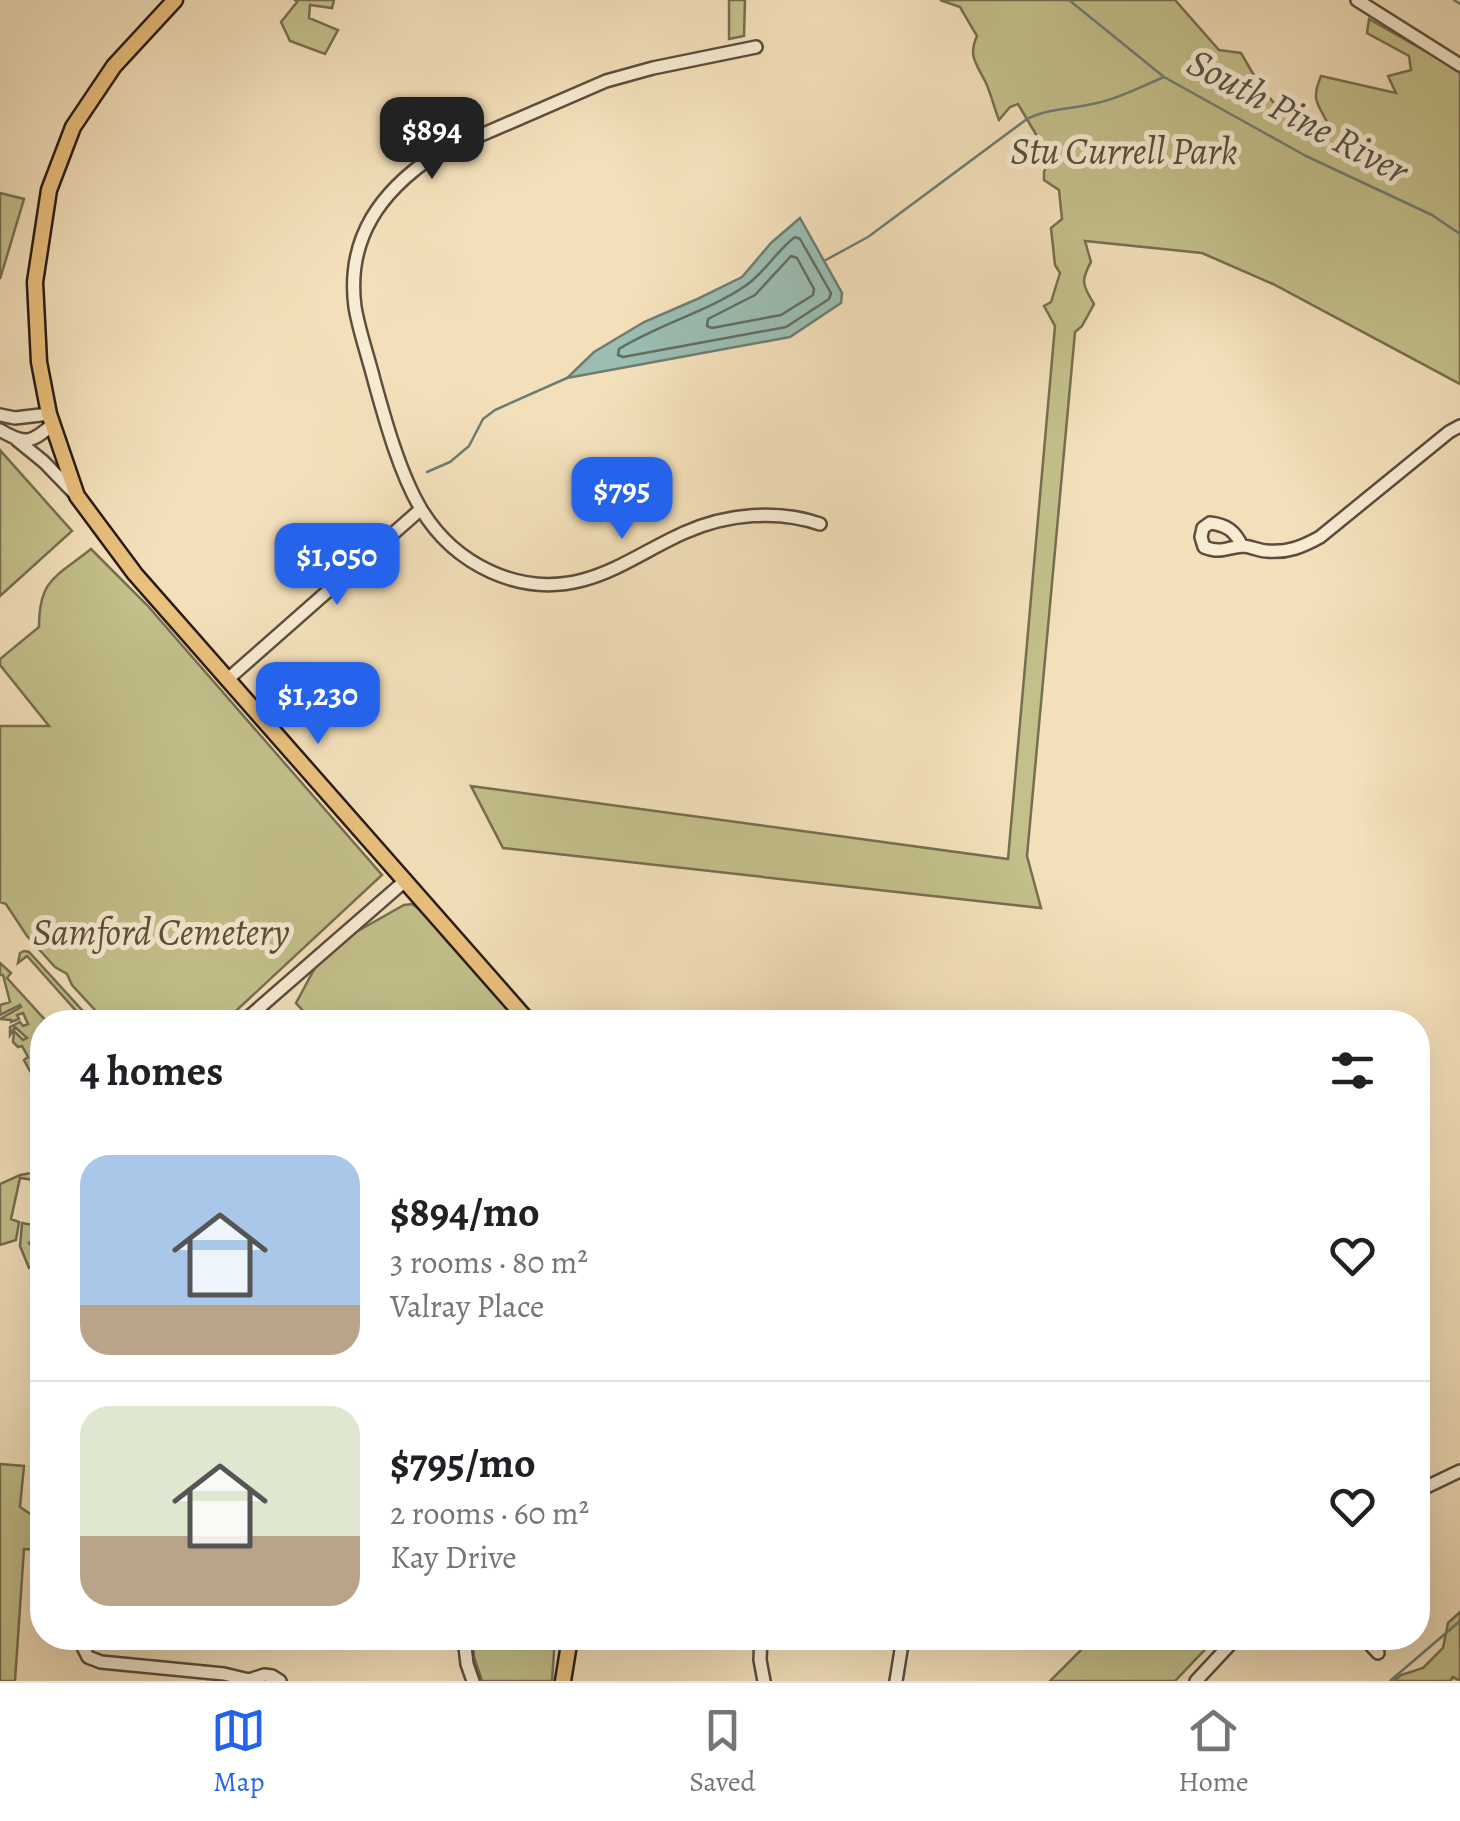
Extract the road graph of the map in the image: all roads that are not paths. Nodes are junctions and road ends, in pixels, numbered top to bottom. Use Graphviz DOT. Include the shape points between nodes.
graph roads {
  1 [pos="174,0"];
  2 [pos="1357,0"];
  3 [pos="756,47"];
  4 [pos="1460,65"];
  5 [pos="0,415"];
  6 [pos="50,419"];
  7 [pos="1460,426"];
  8 [pos="0,430"];
  9 [pos="17,440"];
  10 [pos="77,496"];
  11 [pos="421,509"];
  12 [pos="820,524"];
  13 [pos="1242,546"];
  14 [pos="228,679"];
  15 [pos="406,880"];
  16 [pos="257,1010"];
  17 [pos="520,1010"];
  18 [pos="1460,1471"];
  19 [pos="1430,1485"];
  20 [pos="85,1650"];
  21 [pos="465,1650"];
  22 [pos="568,1650"];
  23 [pos="576,1650"];
  24 [pos="760,1650"];
  25 [pos="901,1650"];
  26 [pos="1226,1650"];
  27 [pos="1204,1678"];
  28 [pos="280,1681"];
  29 [pos="473,1681"];
  30 [pos="563,1681"];
  31 [pos="572,1681"];
  32 [pos="764,1681"];
  33 [pos="896,1681"];
  1 -- 6 [label="main road" via="114,66 72,128 49,190 35,282 38,362"];
  2 -- 4 [label="street"];
  3 -- 11 [label="street" via="606,82 486,133 410,172 373,213 360,246 355,306 394,448"];
  5 -- 6 [label="street"];
  6 -- 9 [label="street" via="35,439"];
  6 -- 10 [label="main road"];
  7 -- 13 [label="street" via="1320,537 1286,552"];
  8 -- 9 [label="street"];
  9 -- 10 [label="street"];
  10 -- 14 [label="main road"];
  11 -- 12 [label="street" via="464,558 540,586 585,580 720,520 763,515"];
  11 -- 14 [label="street"];
  14 -- 15 [label="main road"];
  15 -- 16 [label="street"];
  15 -- 17 [label="main road"];
  18 -- 19 [label="street"];
  20 -- 28 [label="street" via="92,1660"];
  21 -- 29 [label="street"];
  22 -- 30 [label="main road"];
  23 -- 31 [label="main road"];
  24 -- 32 [label="street"];
  25 -- 33 [label="street"];
  26 -- 27 [label="street"];
}
